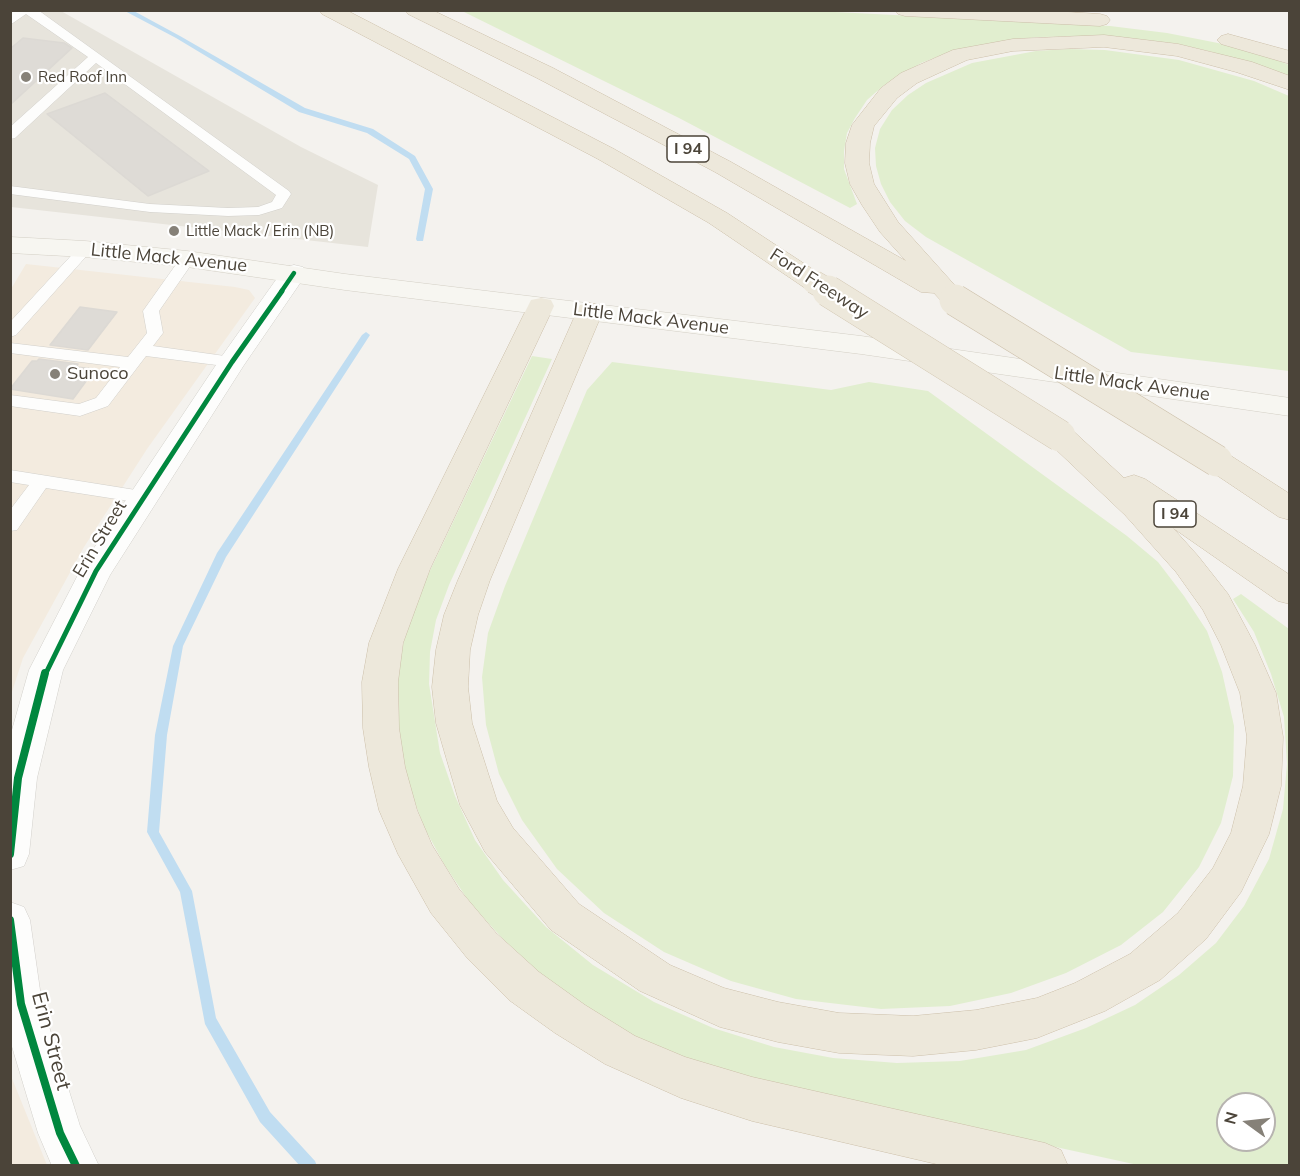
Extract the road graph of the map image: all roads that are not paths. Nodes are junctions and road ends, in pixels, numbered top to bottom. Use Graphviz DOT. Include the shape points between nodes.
graph roads {
  1 [pos="23,10"];
  2 [pos="29,10"];
  3 [pos="329,10"];
  4 [pos="415,10"];
  5 [pos="905,10"];
  6 [pos="10,21"];
  7 [pos="1121,22"];
  8 [pos="1209,35"];
  9 [pos="96,57"];
  10 [pos="1290,58"];
  11 [pos="1290,84"];
  12 [pos="10,135"];
  13 [pos="10,190"];
  14 [pos="10,245"];
  15 [pos="85,249"];
  16 [pos="187,259"];
  17 [pos="294,273"];
  18 [pos="955,300"];
  19 [pos="541,306"];
  20 [pos="590,311"];
  21 [pos="10,332"];
  22 [pos="10,348"];
  23 [pos="137,357"];
  24 [pos="232,362"];
  25 [pos="10,400"];
  26 [pos="1290,407"];
  27 [pos="1060,436"];
  28 [pos="10,476"];
  29 [pos="42,481"];
  30 [pos="142,497"];
  31 [pos="1290,509"];
  32 [pos="10,525"];
  33 [pos="1290,592"];
  34 [pos="17,758"];
  35 [pos="10,854"];
  36 [pos="10,920"];
  37 [pos="76,1166"];
  38 [pos="1045,1166"];
  1 -- 6 [label="lane"];
  2 -- 9 [label="lane"];
  3 -- 27 [label="highway, Ford Freeway / I 94, bridge" via="606,154 718,218"];
  4 -- 18 [label="highway, I 94" via="723,167"];
  5 -- 7 [label="highway"];
  8 -- 10 [label="highway"];
  9 -- 12 [label="lane"];
  9 -- 13 [label="lane" via="284,194 277,206 228,213 150,208"];
  11 -- 18 [label="highway" via="1178,50 1070,40 961,55 909,78 889,93 863,125 857,163 862,184 879,213"];
  14 -- 15 [label="main road, Little Mack Avenue"];
  15 -- 16 [label="main road, Little Mack Avenue"];
  15 -- 21 [label="lane"];
  16 -- 17 [label="main road, Little Mack Avenue"];
  16 -- 23 [label="lane" via="151,311 155,333"];
  17 -- 19 [label="main road, Little Mack Avenue"];
  17 -- 24 [label="street, Erin Street"];
  18 -- 31 [label="highway, I 94, bridge"];
  19 -- 20 [label="main road, Little Mack Avenue"];
  19 -- 38 [label="highway" via="414,569 386,643 380,682 382,738 398,810 417,854 446,901 482,946 524,986 620,1050 681,1077 752,1099"];
  20 -- 26 [label="main road, Little Mack Avenue" via="861,345"];
  20 -- 27 [label="highway" via="462,615 450,687 454,723 479,805 499,840 565,917 655,978 720,1007 839,1033 902,1035 976,1030 1037,1018 1090,997 1145,967 1192,926 1227,880 1250,834 1262,786 1265,737 1258,693 1216,603 1187,564 1136,507"];
  22 -- 23 [label="lane"];
  23 -- 24 [label="lane"];
  23 -- 25 [label="lane" via="112,392 92,406 80,410"];
  24 -- 30 [label="street, Erin Street"];
  27 -- 33 [label="highway, Ford Freeway / I 94"];
  28 -- 29 [label="lane"];
  29 -- 30 [label="lane"];
  29 -- 32 [label="lane"];
  30 -- 34 [label="street, Erin Street" via="96,571 46,670"];
  34 -- 35 [label="street, Erin Street"];
  36 -- 37 [label="street, Erin Street" via="21,1004 60,1133"];
}
